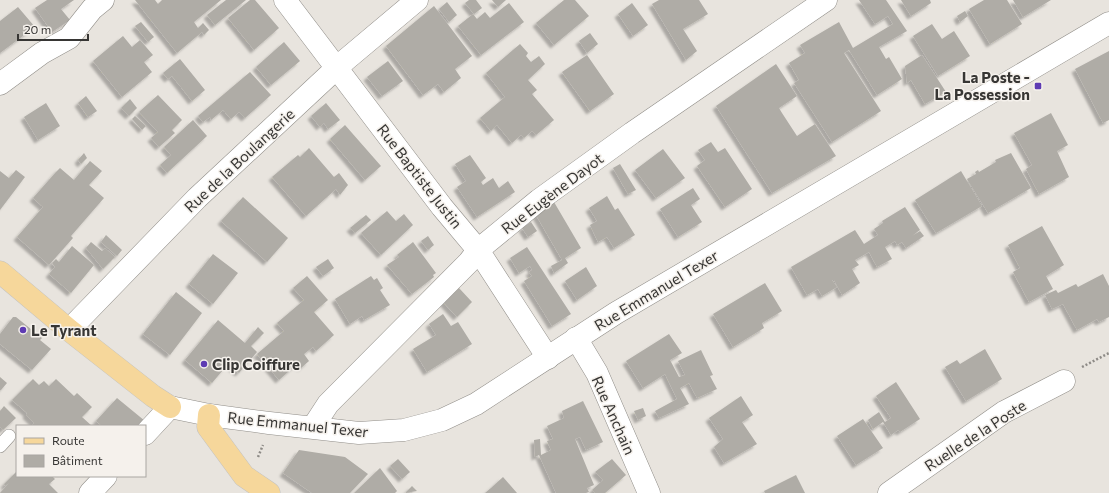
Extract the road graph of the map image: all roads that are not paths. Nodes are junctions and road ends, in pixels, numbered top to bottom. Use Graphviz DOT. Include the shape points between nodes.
graph roads {
  1 [pos="103,0"];
  2 [pos="285,0"];
  3 [pos="417,0"];
  4 [pos="826,0"];
  5 [pos="1109,23"];
  6 [pos="337,68"];
  7 [pos="0,84"];
  8 [pos="478,250"];
  9 [pos="0,272"];
  10 [pos="69,330"];
  11 [pos="576,338"];
  12 [pos="548,358"];
  13 [pos="1064,381"];
  14 [pos="170,407"];
  15 [pos="209,415"];
  16 [pos="313,427"];
  17 [pos="146,433"];
  18 [pos="9,436"];
  19 [pos="0,446"];
  20 [pos="105,477"];
  21 [pos="90,493"];
  22 [pos="269,493"];
  23 [pos="649,493"];
  24 [pos="889,493"];
  1 -- 7 [label="street" via="92,9 69,38 42,53"];
  2 -- 6 [label="street, Rue Baptiste Justin"];
  3 -- 6 [label="street, Rue de la Boulangerie"];
  4 -- 8 [label="street, Rue Eugène Dayot" via="632,133 539,200"];
  5 -- 11 [label="street, Rue Emmanuel Texer"];
  6 -- 8 [label="street, Rue Baptiste Justin" via="442,207"];
  6 -- 10 [label="street, Rue de la Boulangerie" via="197,198"];
  8 -- 12 [label="street, Rue Baptiste Justin"];
  8 -- 16 [label="street, Rue Eugène Dayot" via="328,404"];
  9 -- 10 [label="main road"];
  10 -- 14 [label="main road"];
  11 -- 12 [label="street, Rue Emmanuel Texer"];
  11 -- 23 [label="street, Rue Anchain" via="597,373"];
  12 -- 16 [label="street, Rue Emmanuel Texer" via="476,404 442,420 404,430 359,433"];
  13 -- 24 [label="street, Ruelle de la Poste" via="1004,412"];
  14 -- 15 [label="street, Rue Emmanuel Texer"];
  14 -- 17 [label="street"];
  15 -- 16 [label="street, Rue Emmanuel Texer"];
  15 -- 22 [label="main road" via="208,427 244,476"];
  18 -- 19 [label="lane"];
  20 -- 21 [label="street"];
}
